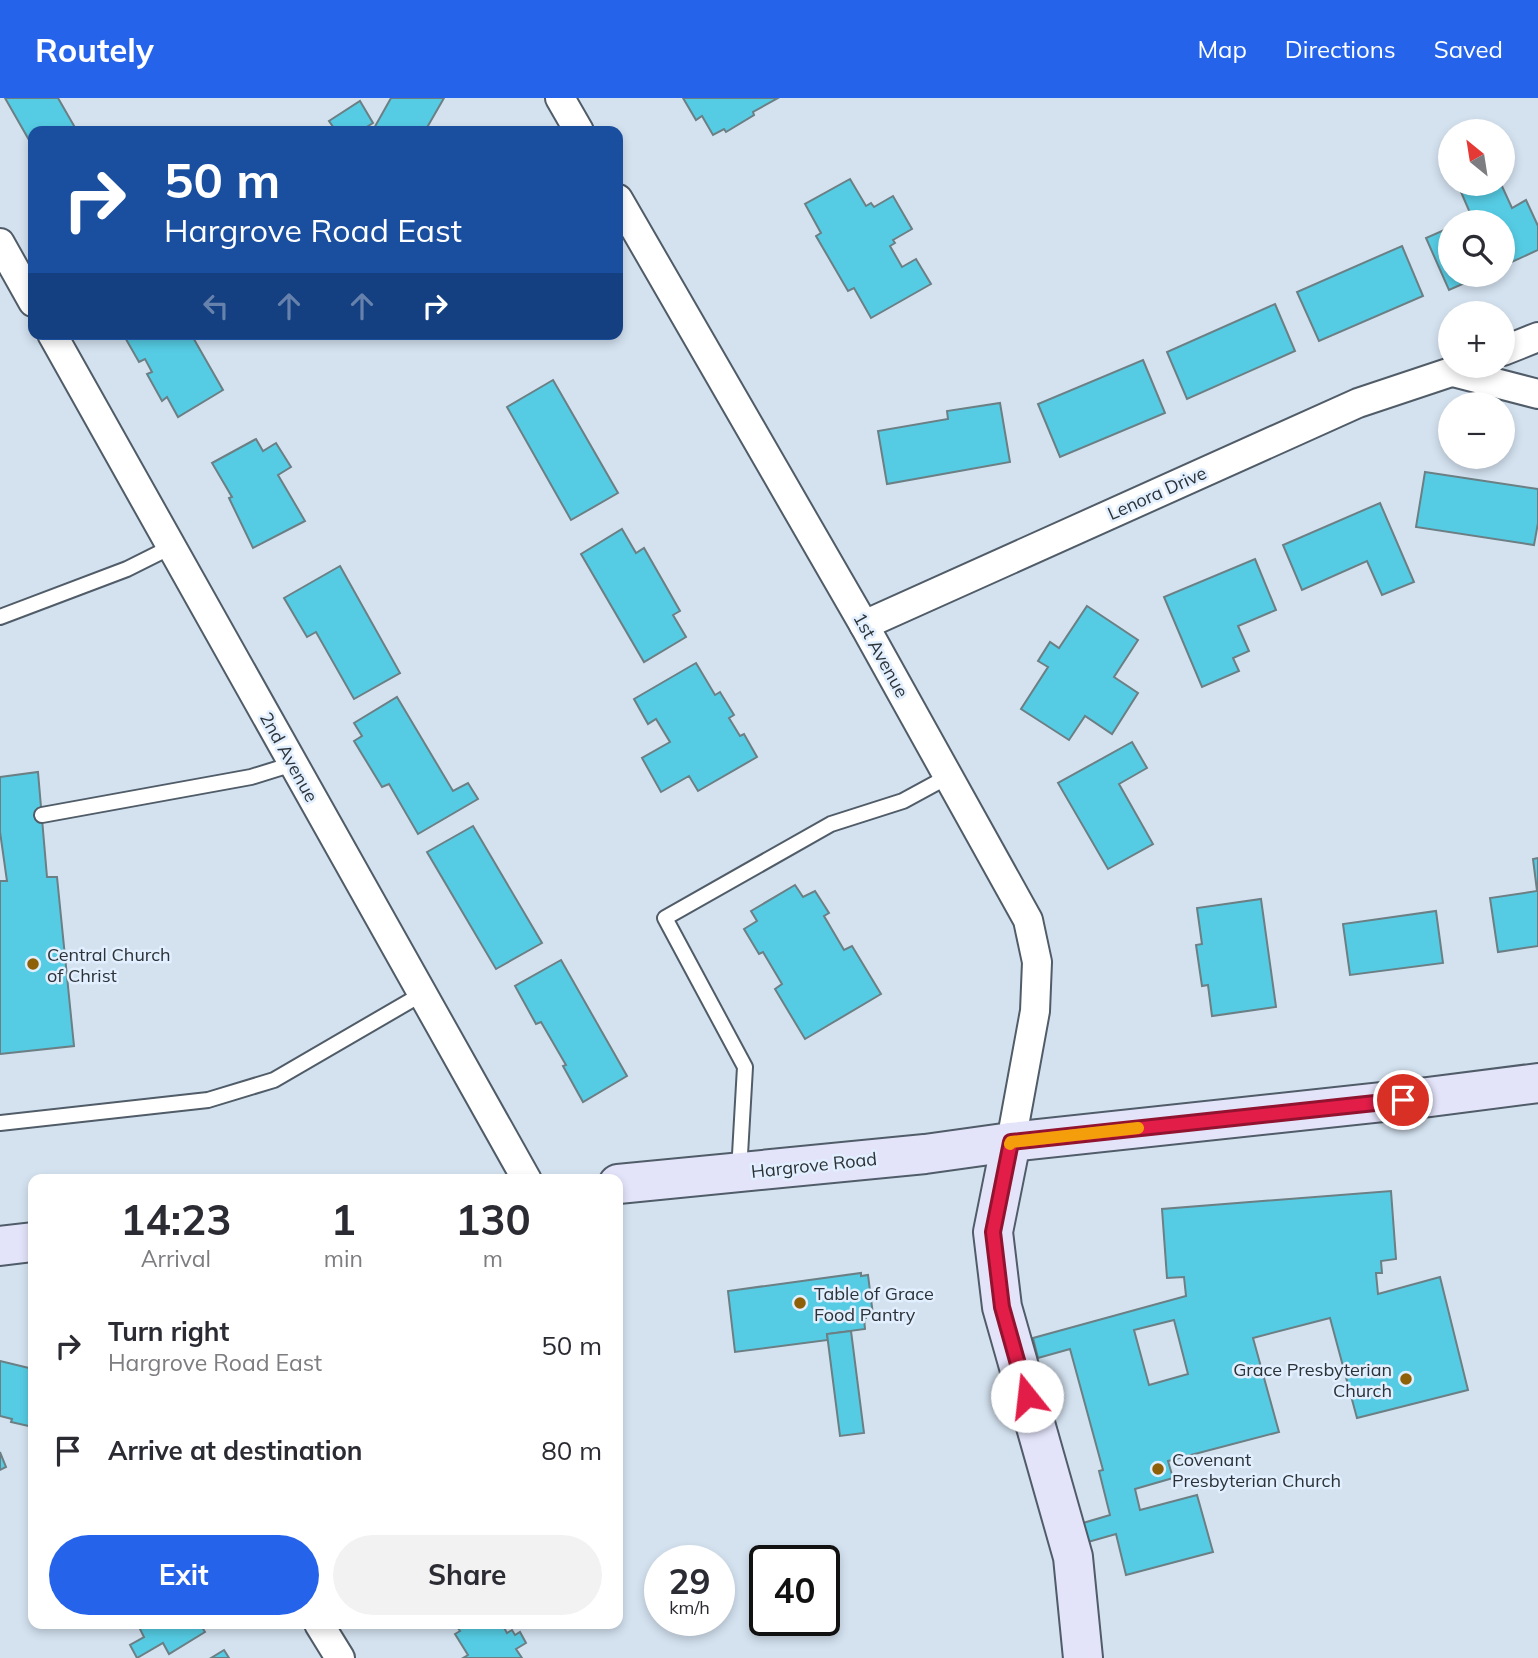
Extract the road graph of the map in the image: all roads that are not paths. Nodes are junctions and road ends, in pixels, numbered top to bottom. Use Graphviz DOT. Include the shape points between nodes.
graph roads {
  1 [pos="559,98"];
  2 [pos="576,126"];
  3 [pos="623,208"];
  4 [pos="0,243"];
  5 [pos="28,293"];
  6 [pos="1538,337"];
  7 [pos="54,340"];
  8 [pos="1515,346"];
  9 [pos="1438,376"];
  10 [pos="1489,378"];
  11 [pos="1538,394"];
  12 [pos="171,547"];
  13 [pos="0,617"];
  14 [pos="864,625"];
  15 [pos="293,764"];
  16 [pos="949,776"];
  17 [pos="42,815"];
  18 [pos="422,994"];
  19 [pos="1538,1083"];
  20 [pos="0,1123"];
  21 [pos="1011,1142"];
  22 [pos="739,1173"];
  23 [pos="524,1174"];
  24 [pos="623,1184"];
  25 [pos="28,1243"];
  26 [pos="0,1246"];
  27 [pos="322,1629"];
  28 [pos="340,1658"];
  29 [pos="1083,1658"];
  1 -- 2 [label="street"];
  3 -- 14 [label="street, 1st Avenue"];
  4 -- 5 [label="street"];
  6 -- 8 [label="street"];
  7 -- 12 [label="street, 2nd Avenue"];
  9 -- 14 [label="street, Lenora Drive" via="1359,402"];
  10 -- 11 [label="street, Lenora Drive"];
  12 -- 13 [label="lane" via="127,569"];
  12 -- 15 [label="street, 2nd Avenue"];
  14 -- 16 [label="street, 1st Avenue"];
  15 -- 17 [label="lane" via="251,777"];
  15 -- 18 [label="street, 2nd Avenue"];
  16 -- 21 [label="street, 1st Avenue" via="1028,920 1037,962 1035,1010"];
  16 -- 22 [label="lane" via="903,802 831,824 665,918 745,1067"];
  18 -- 20 [label="lane" via="274,1080 208,1100"];
  18 -- 23 [label="street, 2nd Avenue"];
  19 -- 21 [label="main road, Hargrove Road"];
  21 -- 22 [label="main road, Hargrove Road"];
  21 -- 29 [label="main road" via="993,1232 1002,1307 1073,1557"];
  22 -- 24 [label="main road, Hargrove Road"];
  25 -- 26 [label="main road"];
  27 -- 28 [label="street"];
}
